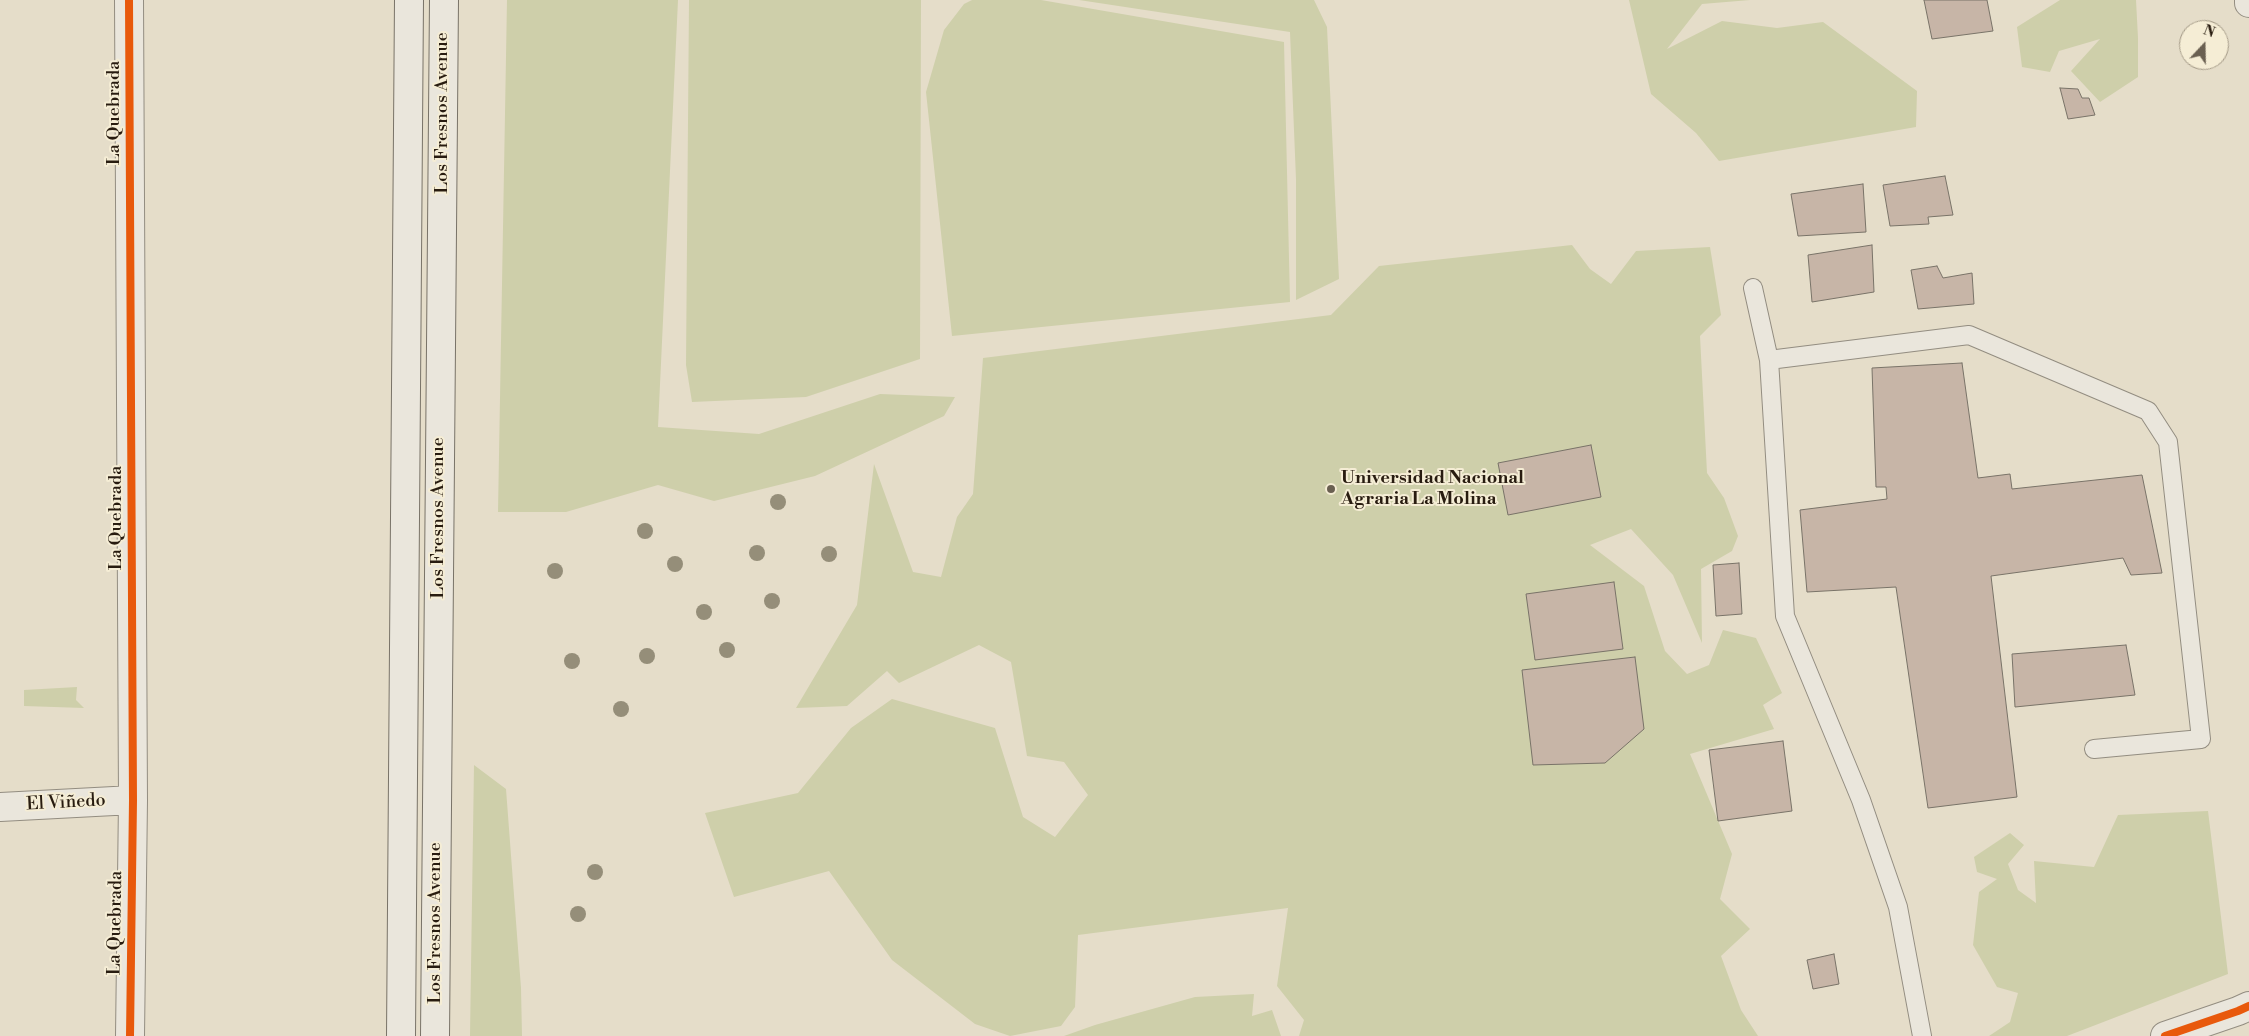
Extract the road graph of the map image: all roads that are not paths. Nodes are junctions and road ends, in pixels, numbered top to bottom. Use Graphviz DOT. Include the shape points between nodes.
graph roads {
  1 [pos="129,0"];
  2 [pos="409,0"];
  3 [pos="444,0"];
  4 [pos="1753,288"];
  5 [pos="1769,360"];
  6 [pos="2094,749"];
  7 [pos="133,800"];
  8 [pos="0,807"];
  9 [pos="2249,1006"];
  10 [pos="130,1036"];
  11 [pos="401,1036"];
  12 [pos="435,1036"];
  13 [pos="1922,1036"];
  14 [pos="2165,1036"];
  1 -- 7 [label="main road, La Quebrada"];
  2 -- 11 [label="main road, Los Fresnos Avenue"];
  3 -- 12 [label="main road, Los Fresnos Avenue"];
  4 -- 5 [label="lane"];
  5 -- 6 [label="lane" via="1969,335 2148,411 2168,442 2201,739"];
  5 -- 13 [label="lane" via="1785,616 1861,800 1898,907"];
  7 -- 8 [label="main road, El Viñedo"];
  7 -- 10 [label="main road, La Quebrada"];
  9 -- 14 [label="main road"];
}
